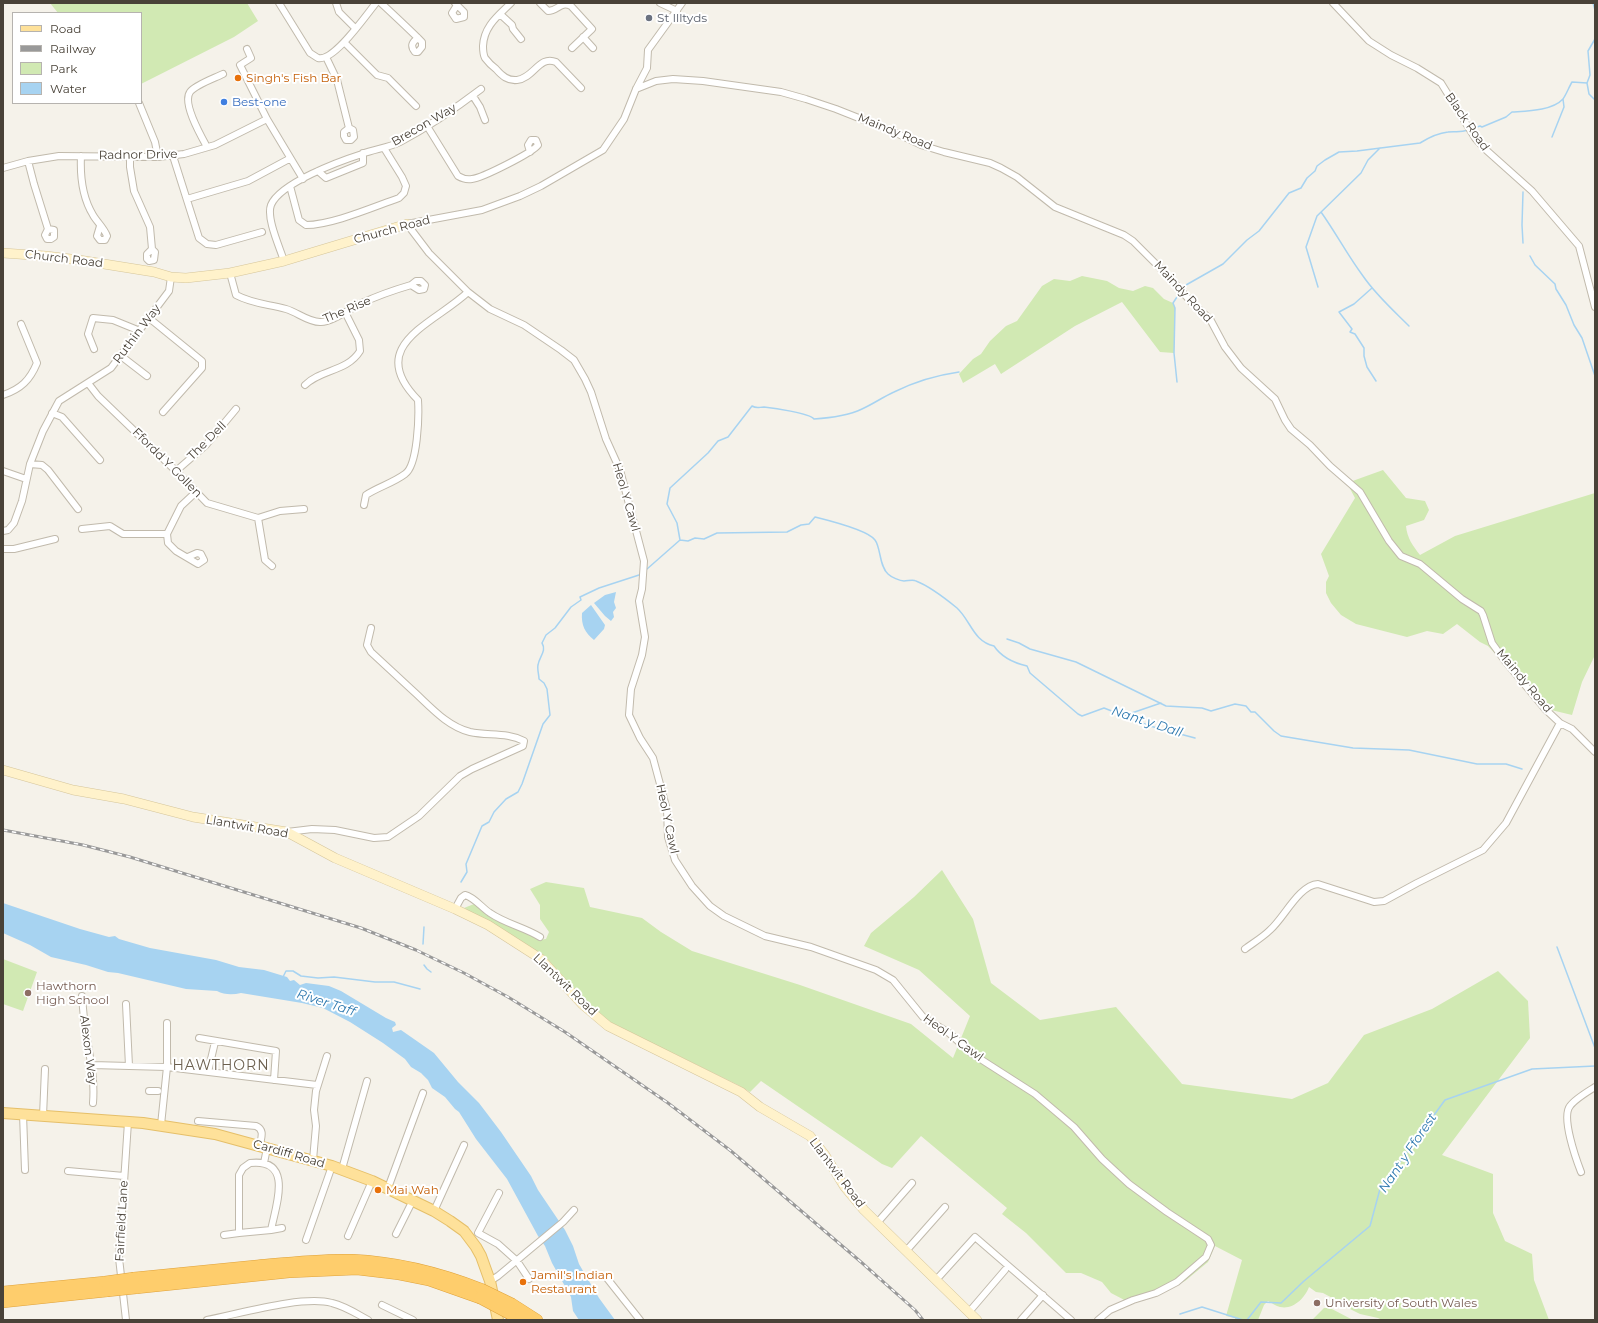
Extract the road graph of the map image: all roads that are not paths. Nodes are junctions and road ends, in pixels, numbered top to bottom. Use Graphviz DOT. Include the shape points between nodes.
graph roads {
  1 [pos="279,3"];
  2 [pos="336,3"];
  3 [pos="376,3"];
  4 [pos="381,3"];
  5 [pos="511,3"];
  6 [pos="540,3"];
  7 [pos="660,3"];
  8 [pos="682,3"];
  9 [pos="1333,3"];
  10 [pos="677,11"];
  11 [pos="500,14"];
  12 [pos="355,28"];
  13 [pos="583,37"];
  14 [pos="418,38"];
  15 [pos="522,38"];
  16 [pos="344,42"];
  17 [pos="572,48"];
  18 [pos="593,48"];
  19 [pos="247,49"];
  20 [pos="326,57"];
  21 [pos="223,74"];
  22 [pos="581,88"];
  23 [pos="636,89"];
  24 [pos="482,90"];
  25 [pos="473,96"];
  26 [pos="139,104"];
  27 [pos="416,106"];
  28 [pos="267,119"];
  29 [pos="485,120"];
  30 [pos="427,126"];
  31 [pos="349,128"];
  32 [pos="206,147"];
  33 [pos="384,148"];
  34 [pos="530,152"];
  35 [pos="363,153"];
  36 [pos="81,156"];
  37 [pos="130,156"];
  38 [pos="173,156"];
  39 [pos="158,157"];
  40 [pos="289,159"];
  41 [pos="28,161"];
  42 [pos="3,168"];
  43 [pos="318,171"];
  44 [pos="303,179"];
  45 [pos="290,186"];
  46 [pos="187,199"];
  47 [pos="407,224"];
  48 [pos="100,226"];
  49 [pos="48,229"];
  50 [pos="262,232"];
  51 [pos="152,249"];
  52 [pos="3,253"];
  53 [pos="284,260"];
  54 [pos="230,273"];
  55 [pos="171,277"];
  56 [pos="411,285"];
  57 [pos="468,292"];
  58 [pos="1595,307"];
  59 [pos="345,312"];
  60 [pos="149,318"];
  61 [pos="21,324"];
  62 [pos="140,331"];
  63 [pos="94,349"];
  64 [pos="121,356"];
  65 [pos="304,375"];
  66 [pos="147,376"];
  67 [pos="88,383"];
  68 [pos="3,395"];
  69 [pos="236,410"];
  70 [pos="163,412"];
  71 [pos="52,413"];
  72 [pos="100,460"];
  73 [pos="30,464"];
  74 [pos="176,470"];
  75 [pos="3,471"];
  76 [pos="26,479"];
  77 [pos="196,492"];
  78 [pos="364,505"];
  79 [pos="78,509"];
  80 [pos="304,509"];
  81 [pos="258,518"];
  82 [pos="82,529"];
  83 [pos="3,530"];
  84 [pos="166,534"];
  85 [pos="55,539"];
  86 [pos="3,550"];
  87 [pos="188,557"];
  88 [pos="272,566"];
  89 [pos="371,628"];
  90 [pos="1560,723"];
  91 [pos="1595,752"];
  92 [pos="3,770"];
  93 [pos="287,832"];
  94 [pos="455,909"];
  95 [pos="540,937"];
  96 [pos="1245,949"];
  97 [pos="82,996"];
  98 [pos="126,1004"];
  99 [pos="167,1023"];
  100 [pos="199,1038"];
  101 [pos="215,1042"];
  102 [pos="327,1056"];
  103 [pos="92,1065"];
  104 [pos="129,1066"];
  105 [pos="166,1067"];
  106 [pos="45,1069"];
  107 [pos="208,1072"];
  108 [pos="274,1080"];
  109 [pos="367,1081"];
  110 [pos="317,1085"];
  111 [pos="1595,1087"];
  112 [pos="149,1091"];
  113 [pos="162,1092"];
  114 [pos="423,1093"];
  115 [pos="93,1103"];
  116 [pos="3,1113"];
  117 [pos="22,1114"];
  118 [pos="43,1116"];
  119 [pos="198,1121"];
  120 [pos="128,1122"];
  121 [pos="161,1125"];
  122 [pos="464,1145"];
  123 [pos="264,1146"];
  124 [pos="313,1160"];
  125 [pos="264,1163"];
  126 [pos="332,1166"];
  127 [pos="342,1169"];
  128 [pos="25,1170"];
  129 [pos="68,1171"];
  130 [pos="1581,1172"];
  131 [pos="124,1176"];
  132 [pos="372,1181"];
  133 [pos="912,1183"];
  134 [pos="388,1188"];
  135 [pos="499,1193"];
  136 [pos="413,1200"];
  137 [pos="945,1208"];
  138 [pos="574,1210"];
  139 [pos="434,1211"];
  140 [pos="877,1223"];
  141 [pos="282,1228"];
  142 [pos="271,1230"];
  143 [pos="239,1233"];
  144 [pos="396,1234"];
  145 [pos="224,1235"];
  146 [pos="348,1236"];
  147 [pos="306,1240"];
  148 [pos="906,1251"];
  149 [pos="517,1260"];
  150 [pos="1005,1270"];
  151 [pos="606,1277"];
  152 [pos="529,1279"];
  153 [pos="936,1280"];
  154 [pos="490,1281"];
  155 [pos="106,1286"];
  156 [pos="3,1292"];
  157 [pos="1043,1295"];
  158 [pos="3,1302"];
  159 [pos="382,1305"];
  160 [pos="511,1309"];
  161 [pos="969,1312"];
  162 [pos="126,1320"];
  163 [pos="207,1320"];
  164 [pos="368,1320"];
  165 [pos="413,1320"];
  166 [pos="498,1320"];
  167 [pos="520,1320"];
  168 [pos="537,1320"];
  169 [pos="640,1320"];
  170 [pos="977,1320"];
  171 [pos="1021,1320"];
  172 [pos="1071,1320"];
  173 [pos="1098,1320"];
  1 -- 20 [label="street" via="310,53 318,58"];
  2 -- 12 [label="street" via="339,12"];
  3 -- 12 [label="street"];
  4 -- 14 [label="street"];
  5 -- 11 [label="street"];
  6 -- 13 [label="street" via="548,11 563,4 571,6 592,29"];
  7 -- 10 [label="street"];
  8 -- 10 [label="street, Church Road"];
  9 -- 58 [label="street, Black Road" via="1369,41 1441,83 1475,138 1532,191 1579,246"];
  10 -- 23 [label="street, Church Road" via="648,50 647,68"];
  11 -- 15 [label="street"];
  11 -- 22 [label="street" via="485,33 483,49 485,57 502,75 520,80 530,75 544,61 552,60"];
  12 -- 16 [label="street"];
  13 -- 17 [label="street"];
  13 -- 18 [label="street"];
  16 -- 20 [label="street"];
  16 -- 27 [label="street" via="378,75 388,78"];
  19 -- 28 [label="street" via="251,58 240,65"];
  20 -- 31 [label="street" via="337,80"];
  21 -- 32 [label="street" via="190,91 188,96 189,107"];
  23 -- 47 [label="street, Church Road" via="624,119 603,150 568,171 520,196 482,210"];
  23 -- 90 [label="street, Maindy Road" via="673,78 774,91 806,99 843,111 921,144 990,163 1017,177 1055,207 1133,241 1210,319 1225,347 1241,368 1275,399 1291,429 1360,492 1389,541 1401,556 1420,564 1462,599 1481,611 1492,643 1545,709"];
  24 -- 25 [label="street, Brecon Way"];
  25 -- 29 [label="street"];
  25 -- 30 [label="street, Brecon Way"];
  26 -- 39 [label="street" via="155,142"];
  28 -- 32 [label="street, Radnor Drive"];
  28 -- 40 [label="street"];
  30 -- 33 [label="street, Brecon Way"];
  30 -- 34 [label="street" via="458,176 463,179 474,179"];
  32 -- 38 [label="street, Radnor Drive"];
  33 -- 35 [label="street, Brecon Way"];
  33 -- 45 [label="street" via="406,186 399,198 327,222 306,226 299,220"];
  35 -- 43 [label="street, Brecon Way"];
  35 -- 43 [label="street" via="363,163 326,178"];
  36 -- 37 [label="street, Radnor Drive"];
  36 -- 41 [label="street, Radnor Drive" via="59,156"];
  36 -- 48 [label="street" via="81,185 89,209"];
  37 -- 39 [label="street, Radnor Drive"];
  37 -- 51 [label="street" via="134,191 150,227"];
  38 -- 39 [label="street, Radnor Drive"];
  38 -- 46 [label="street"];
  40 -- 44 [label="street"];
  40 -- 46 [label="street" via="248,181"];
  41 -- 42 [label="street, Radnor Drive"];
  41 -- 49 [label="street"];
  43 -- 44 [label="street, Brecon Way"];
  44 -- 45 [label="street, Brecon Way"];
  45 -- 53 [label="street, Brecon Way" via="277,196 270,206 271,219"];
  46 -- 50 [label="street" via="199,238 208,244 216,245"];
  47 -- 53 [label="main road, Church Road"];
  47 -- 57 [label="street, Heol Y Cawl" via="429,253"];
  52 -- 55 [label="main road, Church Road" via="79,260"];
  53 -- 54 [label="main road, Church Road"];
  54 -- 55 [label="main road, Church Road" via="186,278"];
  54 -- 59 [label="street, The Rise" via="236,294 253,303 288,310 321,323"];
  55 -- 60 [label="street, Ruthin Way" via="169,291"];
  56 -- 59 [label="street, The Rise"];
  57 -- 78 [label="street" via="412,335 400,352 397,359 398,371 409,391 418,400 413,462 406,474 366,495"];
  57 -- 173 [label="street, Heol Y Cawl" via="490,309 524,325 574,360 591,392 606,439 620,470 644,561 639,601 645,637 631,689 629,715 653,758 667,810 668,837 675,860 692,886 710,906 724,916 765,936 811,947 876,970 894,980 923,1017 971,1053 1036,1094 1074,1127 1102,1159 1129,1184 1208,1239 1211,1245 1206,1257 1177,1282 1156,1293 1110,1310"];
  59 -- 65 [label="street" via="359,340 360,351 348,363 307,383"];
  60 -- 62 [label="street, Ruthin Way"];
  60 -- 70 [label="street" via="202,362 202,368"];
  61 -- 68 [label="street" via="37,363 27,382"];
  62 -- 63 [label="street" via="113,320 93,318 88,334"];
  62 -- 64 [label="street, Ruthin Way"];
  64 -- 66 [label="street"];
  64 -- 67 [label="street, Ruthin Way" via="111,368"];
  67 -- 71 [label="street, Ruthin Way" via="59,401"];
  67 -- 74 [label="street, Ffordd Y Gollen" via="98,396"];
  69 -- 74 [label="street, The Dell" via="206,445"];
  71 -- 72 [label="street" via="62,417"];
  71 -- 73 [label="street, Ruthin Way"];
  73 -- 76 [label="street, Ruthin Way"];
  73 -- 79 [label="street" via="42,465 48,470"];
  74 -- 77 [label="street, Ffordd Y Gollen"];
  75 -- 76 [label="street"];
  76 -- 83 [label="street, Ruthin Way" via="14,523 8,530"];
  77 -- 81 [label="street, Ffordd Y Gollen" via="207,503"];
  77 -- 84 [label="street" via="181,506"];
  80 -- 81 [label="street" via="280,511"];
  81 -- 88 [label="street" via="265,560"];
  82 -- 84 [label="street" via="110,526 123,534"];
  84 -- 87 [label="street" via="168,543"];
  85 -- 86 [label="street"];
  89 -- 93 [label="street" via="367,645 371,652 439,715 470,732 494,733 519,739 524,741 523,746 460,776 419,816 388,837 374,838 335,830"];
  90 -- 91 [label="street, Maindy Road" via="1572,729"];
  90 -- 96 [label="street" via="1506,823 1483,850 1384,901 1374,902 1314,884 1305,888 1271,930"];
  92 -- 93 [label="main road, Llantwit Road" via="73,790 124,799 193,817"];
  93 -- 94 [label="main road, Llantwit Road" via="335,858"];
  94 -- 95 [label="street" via="465,895 469,896 504,921"];
  94 -- 140 [label="main road, Llantwit Road" via="488,925 541,959 582,1004 608,1026 742,1092 760,1107 810,1136 844,1186"];
  97 -- 103 [label="street, Alexon Way"];
  98 -- 104 [label="street"];
  99 -- 105 [label="street"];
  100 -- 101 [label="street"];
  101 -- 107 [label="street"];
  101 -- 108 [label="street" via="276,1051"];
  102 -- 110 [label="street"];
  103 -- 104 [label="street"];
  103 -- 115 [label="street, Alexon Way"];
  104 -- 105 [label="street"];
  105 -- 107 [label="street"];
  105 -- 113 [label="street"];
  106 -- 118 [label="street"];
  107 -- 108 [label="street"];
  108 -- 110 [label="street"];
  109 -- 127 [label="street"];
  110 -- 124 [label="street"];
  111 -- 130 [label="street" via="1570,1105 1567,1111"];
  112 -- 113 [label="street"];
  113 -- 121 [label="street"];
  114 -- 134 [label="street"];
  116 -- 117 [label="main road, Cardiff Road"];
  117 -- 118 [label="main road, Cardiff Road"];
  117 -- 128 [label="street"];
  118 -- 120 [label="main road, Cardiff Road"];
  119 -- 123 [label="street" via="256,1126 262,1131"];
  120 -- 121 [label="main road, Cardiff Road"];
  120 -- 131 [label="street, Fairfield Lane"];
  121 -- 123 [label="main road, Cardiff Road"];
  122 -- 139 [label="street"];
  123 -- 124 [label="main road, Cardiff Road"];
  123 -- 125 [label="street"];
  124 -- 126 [label="main road, Cardiff Road"];
  125 -- 142 [label="street" via="276,1171 280,1179"];
  125 -- 143 [label="street" via="250,1163 240,1171"];
  126 -- 127 [label="main road, Cardiff Road"];
  126 -- 147 [label="street"];
  127 -- 132 [label="main road, Cardiff Road"];
  129 -- 131 [label="street"];
  131 -- 162 [label="street, Fairfield Lane" via="119,1258"];
  132 -- 134 [label="main road, Cardiff Road"];
  132 -- 146 [label="street"];
  133 -- 140 [label="street"];
  134 -- 136 [label="main road, Cardiff Road"];
  135 -- 149 [label="street" via="478,1234 498,1244"];
  136 -- 139 [label="main road, Cardiff Road"];
  136 -- 144 [label="street"];
  137 -- 148 [label="street"];
  138 -- 149 [label="street"];
  139 -- 154 [label="main road, Cardiff Road" via="469,1237 481,1256"];
  140 -- 148 [label="main road, Llantwit Road"];
  141 -- 142 [label="street"];
  142 -- 143 [label="street"];
  143 -- 145 [label="street"];
  148 -- 153 [label="main road, Llantwit Road"];
  149 -- 152 [label="street"];
  149 -- 154 [label="street"];
  150 -- 161 [label="street"];
  151 -- 169 [label="street"];
  153 -- 157 [label="street" via="975,1237"];
  153 -- 161 [label="main road, Llantwit Road"];
  154 -- 166 [label="main road, Cardiff Road"];
  155 -- 156 [label="highway"];
  155 -- 158 [label="highway"];
  155 -- 160 [label="highway, bridge" via="357,1269 429,1280 481,1294"];
  157 -- 171 [label="street"];
  157 -- 172 [label="street"];
  159 -- 165 [label="street"];
  160 -- 167 [label="highway"];
  160 -- 168 [label="highway"];
  161 -- 170 [label="main road, Llantwit Road"];
  163 -- 164 [label="street" via="314,1301 332,1302"];
}
